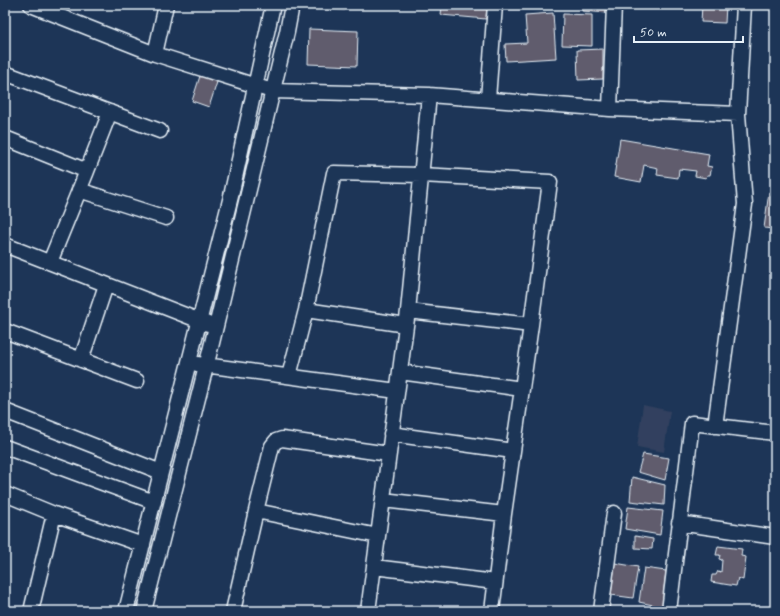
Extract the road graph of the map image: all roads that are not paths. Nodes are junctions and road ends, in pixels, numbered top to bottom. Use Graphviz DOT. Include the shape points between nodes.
graph roads {
  1 [pos="31,5"];
  2 [pos="166,5"];
  3 [pos="273,5"];
  4 [pos="292,5"];
  5 [pos="495,5"];
  6 [pos="614,5"];
  7 [pos="744,5"];
  8 [pos="155,54"];
  9 [pos="5,73"];
  10 [pos="255,86"];
  11 [pos="272,91"];
  12 [pos="429,95"];
  13 [pos="488,100"];
  14 [pos="610,109"];
  15 [pos="110,112"];
  16 [pos="738,114"];
  17 [pos="160,131"];
  18 [pos="5,138"];
  19 [pos="87,171"];
  20 [pos="421,175"];
  21 [pos="79,190"];
  22 [pos="166,218"];
  23 [pos="5,245"];
  24 [pos="50,262"];
  25 [pos="106,285"];
  26 [pos="306,310"];
  27 [pos="408,311"];
  28 [pos="200,321"];
  29 [pos="531,325"];
  30 [pos="406,326"];
  31 [pos="216,327"];
  32 [pos="5,331"];
  33 [pos="81,360"];
  34 [pos="189,363"];
  35 [pos="207,366"];
  36 [pos="400,372"];
  37 [pos="289,376"];
  38 [pos="137,381"];
  39 [pos="522,389"];
  40 [pos="397,391"];
  41 [pos="5,411"];
  42 [pos="715,426"];
  43 [pos="775,433"];
  44 [pos="391,434"];
  45 [pos="5,447"];
  46 [pos="513,451"];
  47 [pos="389,454"];
  48 [pos="162,472"];
  49 [pos="5,494"];
  50 [pos="383,500"];
  51 [pos="154,502"];
  52 [pos="256,511"];
  53 [pos="614,513"];
  54 [pos="54,514"];
  55 [pos="504,514"];
  56 [pos="679,523"];
  57 [pos="378,536"];
  58 [pos="775,537"];
  59 [pos="143,545"];
  60 [pos="374,567"];
  61 [pos="496,582"];
  62 [pos="31,611"];
  63 [pos="126,611"];
  64 [pos="144,611"];
  65 [pos="233,611"];
  66 [pos="368,611"];
  67 [pos="492,611"];
  68 [pos="600,611"];
  69 [pos="669,611"];
  1 -- 8 [label="street"];
  2 -- 8 [label="street"];
  3 -- 10 [label="street"];
  4 -- 11 [label="street"];
  5 -- 13 [label="street"];
  6 -- 14 [label="street"];
  7 -- 16 [label="street"];
  8 -- 10 [label="street"];
  9 -- 15 [label="street"];
  10 -- 11 [label="street"];
  10 -- 28 [label="street"];
  11 -- 12 [label="street"];
  11 -- 31 [label="street"];
  12 -- 13 [label="street"];
  12 -- 20 [label="street"];
  13 -- 14 [label="street"];
  14 -- 16 [label="street"];
  15 -- 17 [label="street"];
  15 -- 19 [label="street"];
  16 -- 42 [label="street" via="745,204"];
  18 -- 19 [label="street"];
  19 -- 21 [label="street"];
  20 -- 26 [label="street" via="334,173"];
  20 -- 27 [label="street"];
  20 -- 29 [label="street" via="550,182"];
  21 -- 22 [label="street"];
  21 -- 24 [label="street"];
  23 -- 24 [label="street"];
  24 -- 25 [label="street"];
  25 -- 28 [label="street"];
  25 -- 33 [label="street"];
  26 -- 30 [label="street"];
  26 -- 37 [label="street"];
  27 -- 29 [label="street"];
  27 -- 30 [label="street"];
  28 -- 31 [label="street"];
  28 -- 34 [label="street"];
  29 -- 39 [label="street"];
  30 -- 36 [label="street"];
  31 -- 35 [label="street"];
  32 -- 33 [label="street"];
  33 -- 38 [label="street"];
  34 -- 35 [label="street"];
  34 -- 48 [label="street"];
  35 -- 37 [label="street"];
  35 -- 64 [label="street"];
  36 -- 39 [label="street"];
  36 -- 40 [label="street"];
  37 -- 40 [label="street"];
  39 -- 46 [label="street"];
  40 -- 44 [label="street"];
  41 -- 48 [label="street"];
  42 -- 43 [label="street"];
  42 -- 56 [label="street" via="692,423"];
  44 -- 46 [label="street"];
  44 -- 47 [label="street"];
  45 -- 51 [label="street"];
  46 -- 55 [label="street"];
  47 -- 50 [label="street"];
  47 -- 52 [label="street" via="282,440 276,442 272,446"];
  48 -- 51 [label="street"];
  49 -- 54 [label="street"];
  50 -- 55 [label="street"];
  50 -- 57 [label="street"];
  51 -- 59 [label="street"];
  52 -- 57 [label="street"];
  52 -- 65 [label="street"];
  53 -- 68 [label="street"];
  54 -- 59 [label="street"];
  54 -- 62 [label="street"];
  55 -- 61 [label="street"];
  56 -- 58 [label="street"];
  56 -- 69 [label="street"];
  57 -- 60 [label="street"];
  59 -- 63 [label="street"];
  60 -- 61 [label="street"];
  60 -- 66 [label="street"];
  61 -- 67 [label="street"];
}
